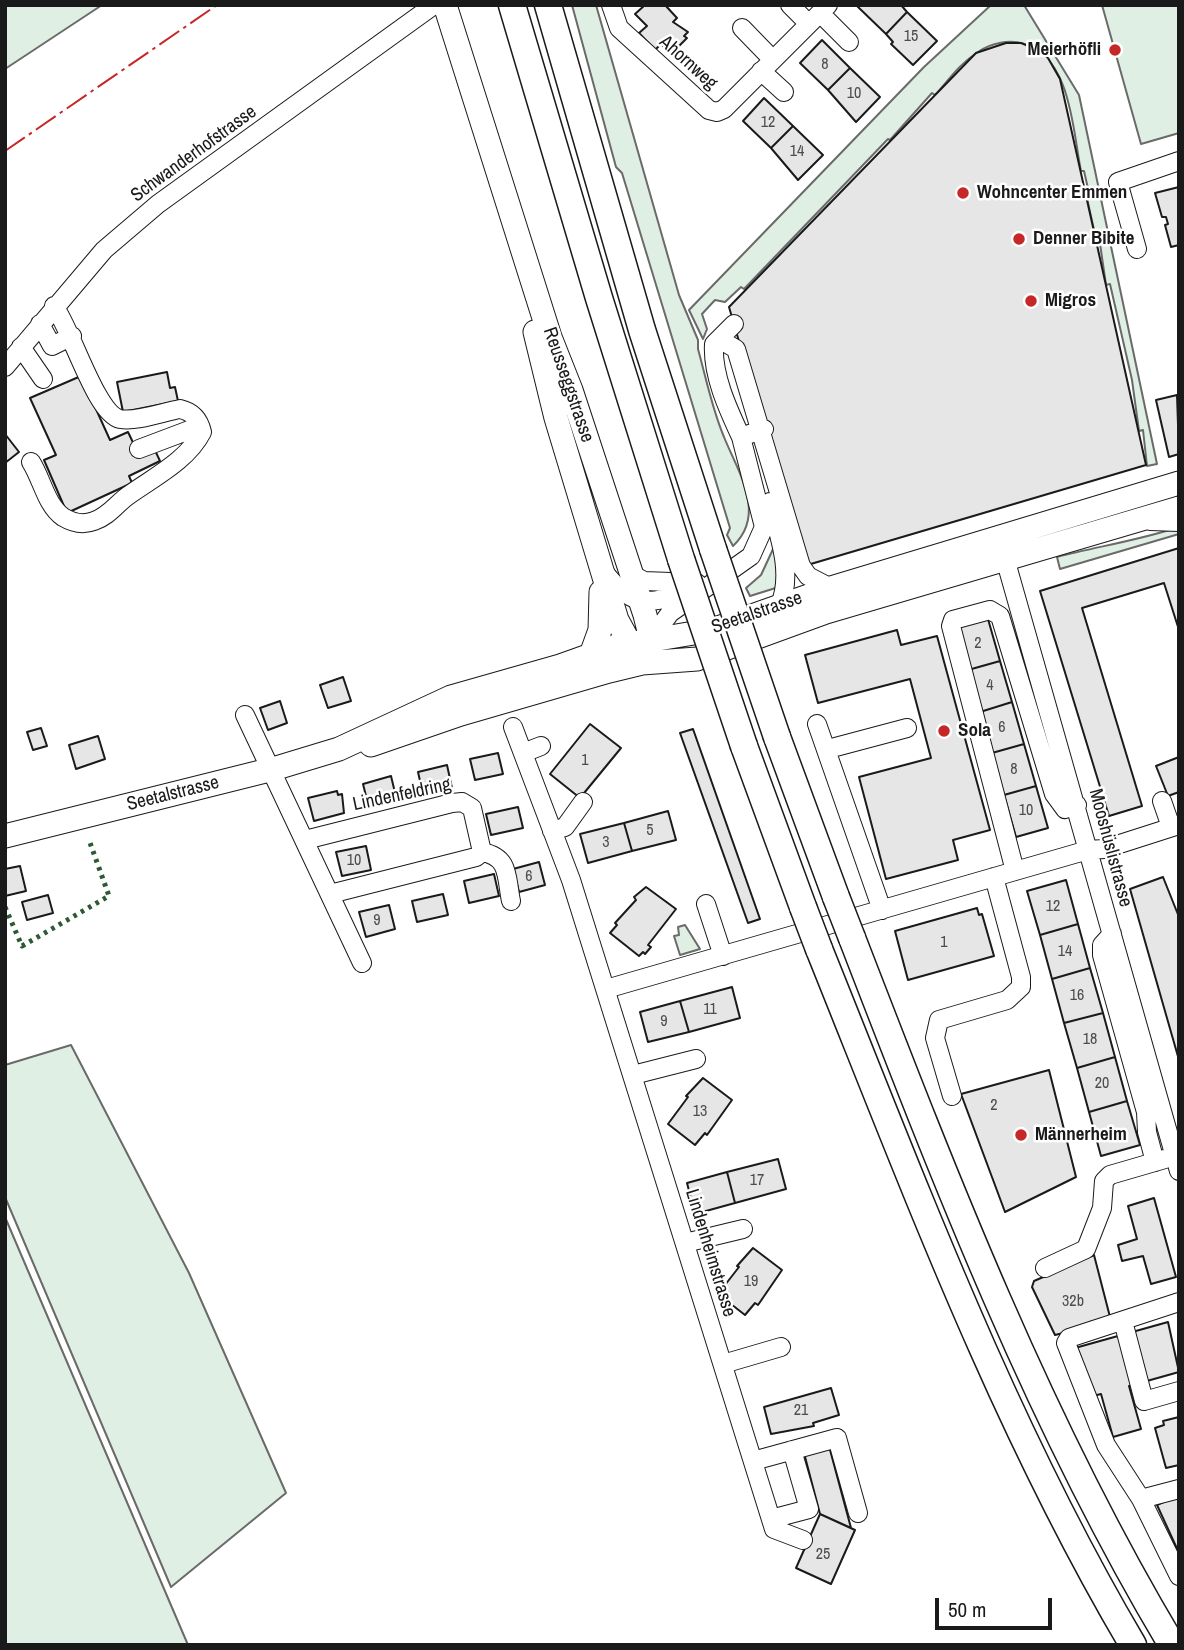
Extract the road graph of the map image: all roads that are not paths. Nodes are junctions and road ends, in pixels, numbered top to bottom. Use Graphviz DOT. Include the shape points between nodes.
graph roads {
  1 [pos="512,5"];
  2 [pos="548,5"];
  3 [pos="611,5"];
  4 [pos="790,5"];
  5 [pos="441,11"];
  6 [pos="819,14"];
  7 [pos="742,28"];
  8 [pos="849,42"];
  9 [pos="767,65"];
  10 [pos="784,92"];
  11 [pos="1179,161"];
  12 [pos="1137,249"];
  13 [pos="54,306"];
  14 [pos="40,324"];
  15 [pos="734,324"];
  16 [pos="72,336"];
  17 [pos="719,339"];
  18 [pos="21,347"];
  19 [pos="5,367"];
  20 [pos="43,379"];
  21 [pos="201,426"];
  22 [pos="762,429"];
  23 [pos="741,437"];
  24 [pos="139,449"];
  25 [pos="767,452"];
  26 [pos="31,462"];
  27 [pos="1179,483"];
  28 [pos="1179,508"];
  29 [pos="1140,521"];
  30 [pos="1179,523"];
  31 [pos="782,548"];
  32 [pos="1002,549"];
  33 [pos="601,568"];
  34 [pos="631,574"];
  35 [pos="704,587"];
  36 [pos="831,588"];
  37 [pos="806,596"];
  38 [pos="640,601"];
  39 [pos="779,607"];
  40 [pos="827,612"];
  41 [pos="1025,625"];
  42 [pos="640,641"];
  43 [pos="1011,646"];
  44 [pos="591,656"];
  45 [pos="642,663"];
  46 [pos="245,715"];
  47 [pos="817,724"];
  48 [pos="513,727"];
  49 [pos="907,728"];
  50 [pos="541,746"];
  51 [pos="339,749"];
  52 [pos="828,749"];
  53 [pos="523,753"];
  54 [pos="273,769"];
  55 [pos="1162,801"];
  56 [pos="583,802"];
  57 [pos="1077,805"];
  58 [pos="1175,826"];
  59 [pos="552,831"];
  60 [pos="5,836"];
  61 [pos="305,840"];
  62 [pos="1088,850"];
  63 [pos="482,852"];
  64 [pos="1015,871"];
  65 [pos="994,877"];
  66 [pos="330,894"];
  67 [pos="511,901"];
  68 [pos="706,904"];
  69 [pos="882,910"];
  70 [pos="1112,934"];
  71 [pos="723,956"];
  72 [pos="362,963"];
  73 [pos="606,989"];
  74 [pos="696,1059"];
  75 [pos="633,1075"];
  76 [pos="952,1096"];
  77 [pos="1177,1161"];
  78 [pos="1155,1162"];
  79 [pos="743,1229"];
  80 [pos="685,1243"];
  81 [pos="1045,1268"];
  82 [pos="1179,1303"];
  83 [pos="1123,1321"];
  84 [pos="780,1347"];
  85 [pos="723,1364"];
  86 [pos="1179,1391"];
  87 [pos="792,1450"];
  88 [pos="753,1461"];
  89 [pos="1179,1489"];
  90 [pos="1141,1499"];
  91 [pos="858,1513"];
  92 [pos="773,1524"];
  93 [pos="803,1539"];
  94 [pos="1179,1576"];
  95 [pos="1133,1645"];
  96 [pos="1172,1645"];
  1 -- 95 [label="highway, bridge" via="681,559 803,907 968,1316 1039,1469"];
  2 -- 96 [label="highway, bridge" via="642,330 713,550 836,897 998,1301 1133,1579"];
  3 -- 9 [label="street, Ahornweg" via="619,27 709,110 724,108"];
  4 -- 6 [label="street"];
  5 -- 13 [label="street, Schwanderhofstrasse" via="158,204 104,250"];
  5 -- 33 [label="main road, Reusseggstrasse"];
  5 -- 34 [label="main road, Reusseggstrasse"];
  6 -- 8 [label="street"];
  6 -- 9 [label="street, Ahornweg"];
  7 -- 9 [label="street"];
  9 -- 10 [label="street"];
  11 -- 12 [label="street" via="1118,182"];
  13 -- 14 [label="street, Schwanderhofstrasse"];
  13 -- 16 [label="street"];
  14 -- 16 [label="street" via="52,346"];
  14 -- 18 [label="street, Schwanderhofstrasse"];
  15 -- 17 [label="street"];
  16 -- 21 [label="street" via="95,391 114,417 123,420 180,409"];
  17 -- 22 [label="street" via="736,349"];
  17 -- 23 [label="street" via="713,355 726,404"];
  18 -- 19 [label="street, Schwanderhofstrasse"];
  18 -- 20 [label="street"];
  21 -- 24 [label="street"];
  21 -- 26 [label="street" via="195,445 110,512 86,523 75,523 54,509"];
  22 -- 23 [label="street"];
  22 -- 25 [label="street"];
  23 -- 35 [label="street" via="764,527 751,556"];
  25 -- 31 [label="street" via="758,459"];
  25 -- 36 [label="street" via="801,566 808,576"];
  27 -- 32 [label="main road, Seetalstrasse"];
  28 -- 29 [label="main road, Seetalstrasse"];
  29 -- 30 [label="street"];
  29 -- 32 [label="main road, Seetalstrasse"];
  31 -- 37 [label="street"];
  31 -- 39 [label="street" via="786,590"];
  32 -- 36 [label="main road, Seetalstrasse"];
  32 -- 40 [label="main road, Seetalstrasse"];
  32 -- 41 [label="street, Mooshüslistrasse"];
  33 -- 38 [label="street" via="624,594"];
  33 -- 42 [label="main road, Reusseggstrasse" via="617,620"];
  33 -- 44 [label="main road, Reusseggstrasse" via="600,629"];
  34 -- 35 [label="street" via="644,581"];
  34 -- 38 [label="main road, Reusseggstrasse"];
  35 -- 38 [label="street"];
  35 -- 42 [label="street"];
  36 -- 37 [label="main road, Seetalstrasse"];
  37 -- 39 [label="main road, Seetalstrasse"];
  37 -- 40 [label="street"];
  38 -- 42 [label="main road, Reusseggstrasse"];
  39 -- 42 [label="main road, Seetalstrasse" via="712,630"];
  40 -- 45 [label="main road, Seetalstrasse" via="697,659"];
  41 -- 43 [label="street"];
  41 -- 57 [label="street, Mooshüslistrasse"];
  42 -- 44 [label="main road, Seetalstrasse"];
  42 -- 45 [label="main road"];
  43 -- 57 [label="street" via="1054,794 1065,808"];
  43 -- 64 [label="street" via="1000,616 989,610 953,620"];
  44 -- 51 [label="main road, Seetalstrasse" via="444,700"];
  45 -- 51 [label="main road, Seetalstrasse" via="503,701 374,745"];
  46 -- 54 [label="street"];
  47 -- 52 [label="street"];
  48 -- 53 [label="street, Lindenheimstrasse"];
  49 -- 52 [label="street"];
  50 -- 53 [label="street"];
  51 -- 54 [label="main road, Seetalstrasse"];
  52 -- 69 [label="street"];
  53 -- 59 [label="street, Lindenheimstrasse"];
  54 -- 60 [label="main road, Seetalstrasse"];
  54 -- 61 [label="street"];
  55 -- 58 [label="street"];
  56 -- 59 [label="street" via="565,827"];
  57 -- 62 [label="street, Mooshüslistrasse"];
  58 -- 62 [label="street"];
  59 -- 73 [label="street, Lindenheimstrasse"];
  61 -- 63 [label="street, Lindenfeldring" via="462,802 472,808"];
  61 -- 66 [label="street"];
  62 -- 64 [label="street"];
  62 -- 70 [label="street, Mooshüslistrasse"];
  63 -- 66 [label="street"];
  63 -- 67 [label="street" via="498,856 503,863"];
  64 -- 65 [label="street"];
  65 -- 69 [label="street"];
  65 -- 76 [label="street" via="1021,987 1007,1000 939,1020 934,1038"];
  66 -- 72 [label="street"];
  68 -- 71 [label="street"];
  69 -- 71 [label="street"];
  70 -- 77 [label="street, Mooshüslistrasse"];
  70 -- 78 [label="street" via="1102,945 1102,955 1146,1112"];
  71 -- 73 [label="street"];
  73 -- 75 [label="street, Lindenheimstrasse"];
  74 -- 75 [label="street"];
  75 -- 80 [label="street, Lindenheimstrasse"];
  77 -- 78 [label="street"];
  78 -- 81 [label="street" via="1110,1175 1102,1187 1102,1208 1086,1249"];
  79 -- 80 [label="street"];
  80 -- 85 [label="street, Lindenheimstrasse"];
  82 -- 83 [label="street"];
  83 -- 86 [label="street" via="1144,1401"];
  83 -- 90 [label="street" via="1069,1338 1066,1350 1106,1445"];
  84 -- 85 [label="street"];
  85 -- 88 [label="street, Lindenheimstrasse"];
  87 -- 88 [label="street"];
  87 -- 91 [label="street" via="837,1438"];
  87 -- 92 [label="street" via="809,1509"];
  88 -- 92 [label="street, Lindenheimstrasse"];
  89 -- 90 [label="street"];
  90 -- 94 [label="street"];
  92 -- 93 [label="street"];
}
